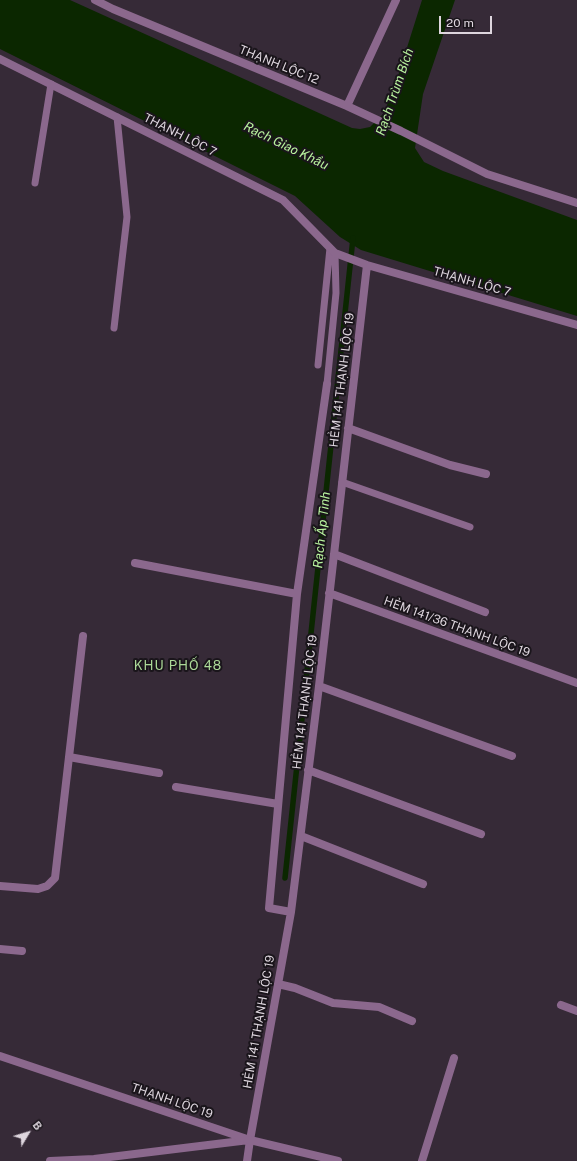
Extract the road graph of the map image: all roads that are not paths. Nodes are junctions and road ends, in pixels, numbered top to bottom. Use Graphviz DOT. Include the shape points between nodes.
graph roads {
  1 [pos="95,0"];
  2 [pos="396,0"];
  3 [pos="0,59"];
  4 [pos="51,84"];
  5 [pos="347,106"];
  6 [pos="117,117"];
  7 [pos="35,183"];
  8 [pos="577,203"];
  9 [pos="335,252"];
  10 [pos="364,263"];
  11 [pos="577,326"];
  12 [pos="114,328"];
  13 [pos="318,365"];
  14 [pos="327,384"];
  15 [pos="348,428"];
  16 [pos="486,474"];
  17 [pos="342,482"];
  18 [pos="470,527"];
  19 [pos="334,554"];
  20 [pos="135,563"];
  21 [pos="298,594"];
  22 [pos="329,594"];
  23 [pos="485,612"];
  24 [pos="83,636"];
  25 [pos="577,682"];
  26 [pos="319,686"];
  27 [pos="69,756"];
  28 [pos="512,756"];
  29 [pos="308,770"];
  30 [pos="159,773"];
  31 [pos="176,787"];
  32 [pos="278,804"];
  33 [pos="481,834"];
  34 [pos="301,836"];
  35 [pos="423,884"];
  36 [pos="0,886"];
  37 [pos="291,912"];
  38 [pos="0,949"];
  39 [pos="22,952"];
  40 [pos="278,984"];
  41 [pos="561,1005"];
  42 [pos="577,1011"];
  43 [pos="412,1021"];
  44 [pos="0,1056"];
  45 [pos="454,1058"];
  46 [pos="250,1140"];
  47 [pos="94,1160"];
  48 [pos="50,1161"];
  49 [pos="247,1161"];
  50 [pos="338,1161"];
  51 [pos="422,1161"];
  1 -- 5 [label="street, THẠNH LỘC 12"];
  2 -- 5 [label="street"];
  3 -- 4 [label="street, THẠNH LỘC 7"];
  4 -- 6 [label="street, THẠNH LỘC 7"];
  4 -- 7 [label="lane"];
  5 -- 8 [label="street, THẠNH LỘC 12" via="487,174"];
  6 -- 9 [label="street, THẠNH LỘC 7" via="283,200"];
  6 -- 12 [label="lane" via="127,217"];
  9 -- 10 [label="street, THẠNH LỘC 7"];
  9 -- 13 [label="lane"];
  9 -- 14 [label="lane" via="336,293"];
  10 -- 11 [label="street, THẠNH LỘC 7"];
  10 -- 15 [label="street, HẺM 141 THẠNH LỘC 19"];
  14 -- 21 [label="street"];
  15 -- 16 [label="street" via="450,465"];
  15 -- 17 [label="street, HẺM 141 THẠNH LỘC 19"];
  17 -- 18 [label="lane"];
  17 -- 19 [label="street, HẺM 141 THẠNH LỘC 19"];
  19 -- 22 [label="street, HẺM 141 THẠNH LỘC 19"];
  19 -- 23 [label="street"];
  20 -- 21 [label="street"];
  21 -- 32 [label="street"];
  22 -- 25 [label="street, HẺM 141/36 THẠNH LỘC 19"];
  22 -- 26 [label="street, HẺM 141 THẠNH LỘC 19"];
  24 -- 27 [label="street"];
  26 -- 28 [label="street"];
  26 -- 29 [label="street, HẺM 141 THẠNH LỘC 19"];
  27 -- 30 [label="street"];
  27 -- 36 [label="street" via="55,878 47,886 38,889"];
  29 -- 33 [label="street"];
  29 -- 34 [label="street, HẺM 141 THẠNH LỘC 19"];
  31 -- 32 [label="street"];
  32 -- 37 [label="street" via="269,908"];
  34 -- 35 [label="street"];
  34 -- 37 [label="street, HẺM 141 THẠNH LỘC 19"];
  37 -- 40 [label="street, HẺM 141 THẠNH LỘC 19"];
  38 -- 39 [label="street"];
  40 -- 43 [label="street" via="333,1003 379,1007"];
  40 -- 46 [label="street, HẺM 141 THẠNH LỘC 19"];
  41 -- 42 [label="street"];
  44 -- 46 [label="street, THẠNH LỘC 19"];
  45 -- 51 [label="street"];
  46 -- 47 [label="street"];
  46 -- 49 [label="street, HẺM 141 THẠNH LỘC 19"];
  46 -- 50 [label="street, THẠNH LỘC 19"];
  47 -- 48 [label="street"];
}
